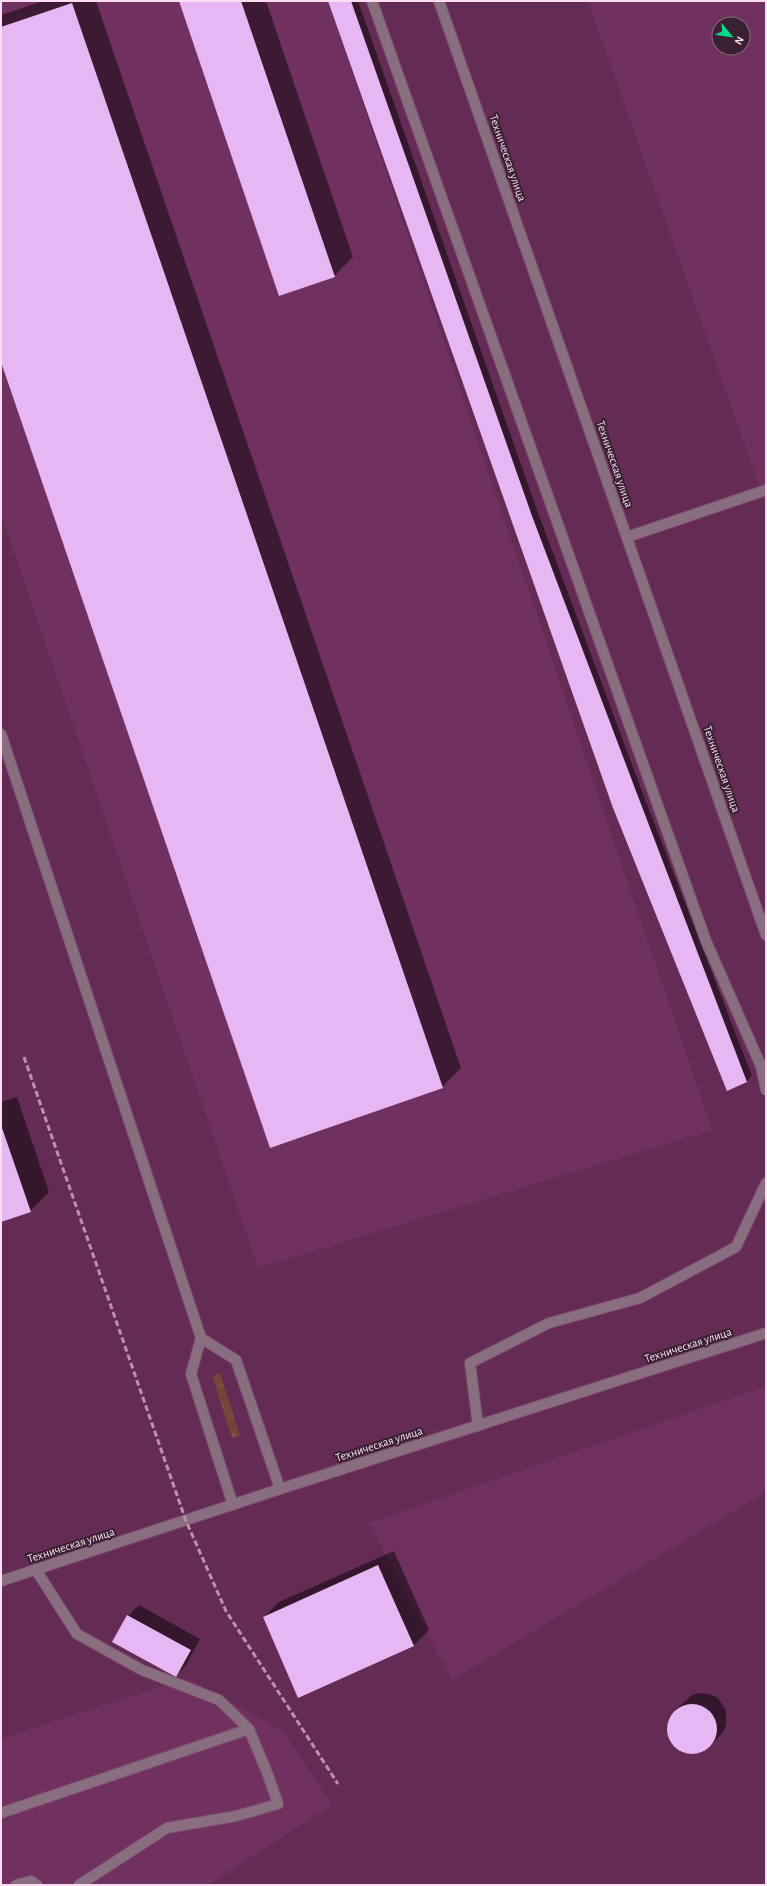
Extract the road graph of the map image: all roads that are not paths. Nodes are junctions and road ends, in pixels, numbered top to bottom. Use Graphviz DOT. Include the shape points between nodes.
graph roads {
  1 [pos="372,1"];
  2 [pos="439,1"];
  3 [pos="766,490"];
  4 [pos="627,537"];
  5 [pos="1,734"];
  6 [pos="766,935"];
  7 [pos="766,1090"];
  8 [pos="766,1182"];
  9 [pos="766,1333"];
  10 [pos="202,1338"];
  11 [pos="478,1426"];
  12 [pos="280,1489"];
  13 [pos="233,1505"];
  14 [pos="36,1570"];
  15 [pos="1,1581"];
  16 [pos="249,1729"];
  17 [pos="1,1813"];
  18 [pos="16,1885"];
  19 [pos="37,1885"];
  20 [pos="79,1885"];
  1 -- 7 [label="street" via="706,942 761,1066"];
  2 -- 4 [label="street, Техническая улица"];
  3 -- 4 [label="street"];
  4 -- 6 [label="street, Техническая улица"];
  5 -- 10 [label="street"];
  8 -- 11 [label="street" via="736,1247 640,1298 549,1323 470,1363"];
  9 -- 11 [label="street, Техническая улица"];
  10 -- 12 [label="street" via="236,1360"];
  10 -- 13 [label="street" via="191,1374"];
  11 -- 12 [label="street, Техническая улица"];
  12 -- 13 [label="street, Техническая улица"];
  13 -- 14 [label="street, Техническая улица"];
  14 -- 15 [label="street, Техническая улица"];
  14 -- 16 [label="street" via="77,1634 142,1670 219,1700"];
  16 -- 17 [label="street"];
  16 -- 20 [label="street" via="278,1804 236,1816 168,1828"];
  18 -- 19 [label="street" via="31,1881"];
}
